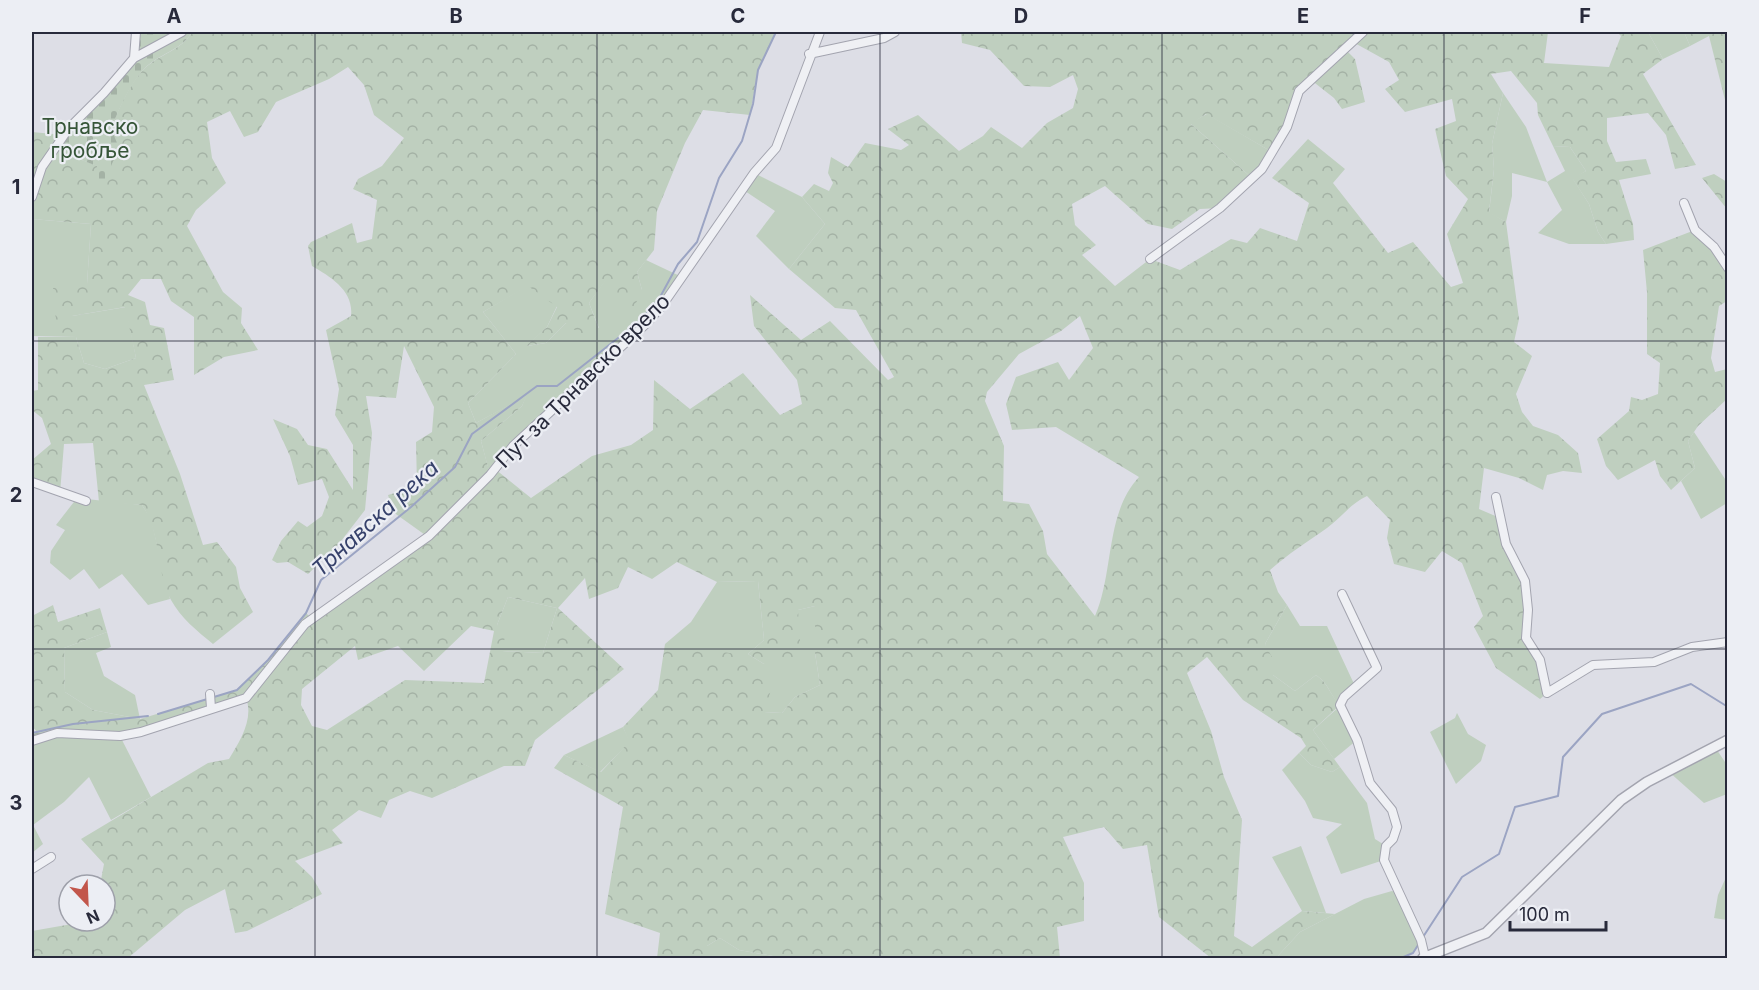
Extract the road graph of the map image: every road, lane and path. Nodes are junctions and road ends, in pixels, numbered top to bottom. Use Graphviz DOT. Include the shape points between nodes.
graph roads {
  1 [pos="135,32"];
  2 [pos="182,32"];
  3 [pos="820,32"];
  4 [pos="894,32"];
  5 [pos="1363,32"];
  6 [pos="809,54"];
  7 [pos="134,58"];
  8 [pos="32,197"];
  9 [pos="1684,203"];
  10 [pos="1150,259"];
  11 [pos="1728,268"];
  12 [pos="32,482"];
  13 [pos="1496,497"];
  14 [pos="86,501"];
  15 [pos="1342,594"];
  16 [pos="1728,642"];
  17 [pos="1728,740"];
  18 [pos="32,741"];
  19 [pos="51,857"];
  20 [pos="32,869"];
  21 [pos="1424,958"];
  1 -- 7 [label="street"];
  2 -- 7 [label="street"];
  3 -- 6 [label="street, Пут за Трнавско врело"];
  4 -- 6 [label="street" via="884,38"];
  5 -- 10 [label="street" via="1299,91 1287,127 1262,169 1221,208"];
  6 -- 18 [label="street, Пут за Трнавско врело" via="776,148 648,322 513,446 429,536 305,624 246,698 230,705 210,702 131,734 57,733"];
  7 -- 8 [label="street" via="69,128 42,167"];
  9 -- 11 [label="street" via="1695,230 1714,247"];
  12 -- 14 [label="street"];
  13 -- 16 [label="street" via="1506,544 1525,581 1526,638 1540,660 1547,693 1593,665 1654,662 1692,647"];
  15 -- 21 [label="street" via="1377,668 1340,705 1357,740 1370,783 1392,810 1397,827 1386,846 1384,860 1421,940"];
  17 -- 21 [label="street" via="1621,800 1486,933"];
  19 -- 20 [label="street"];
}
